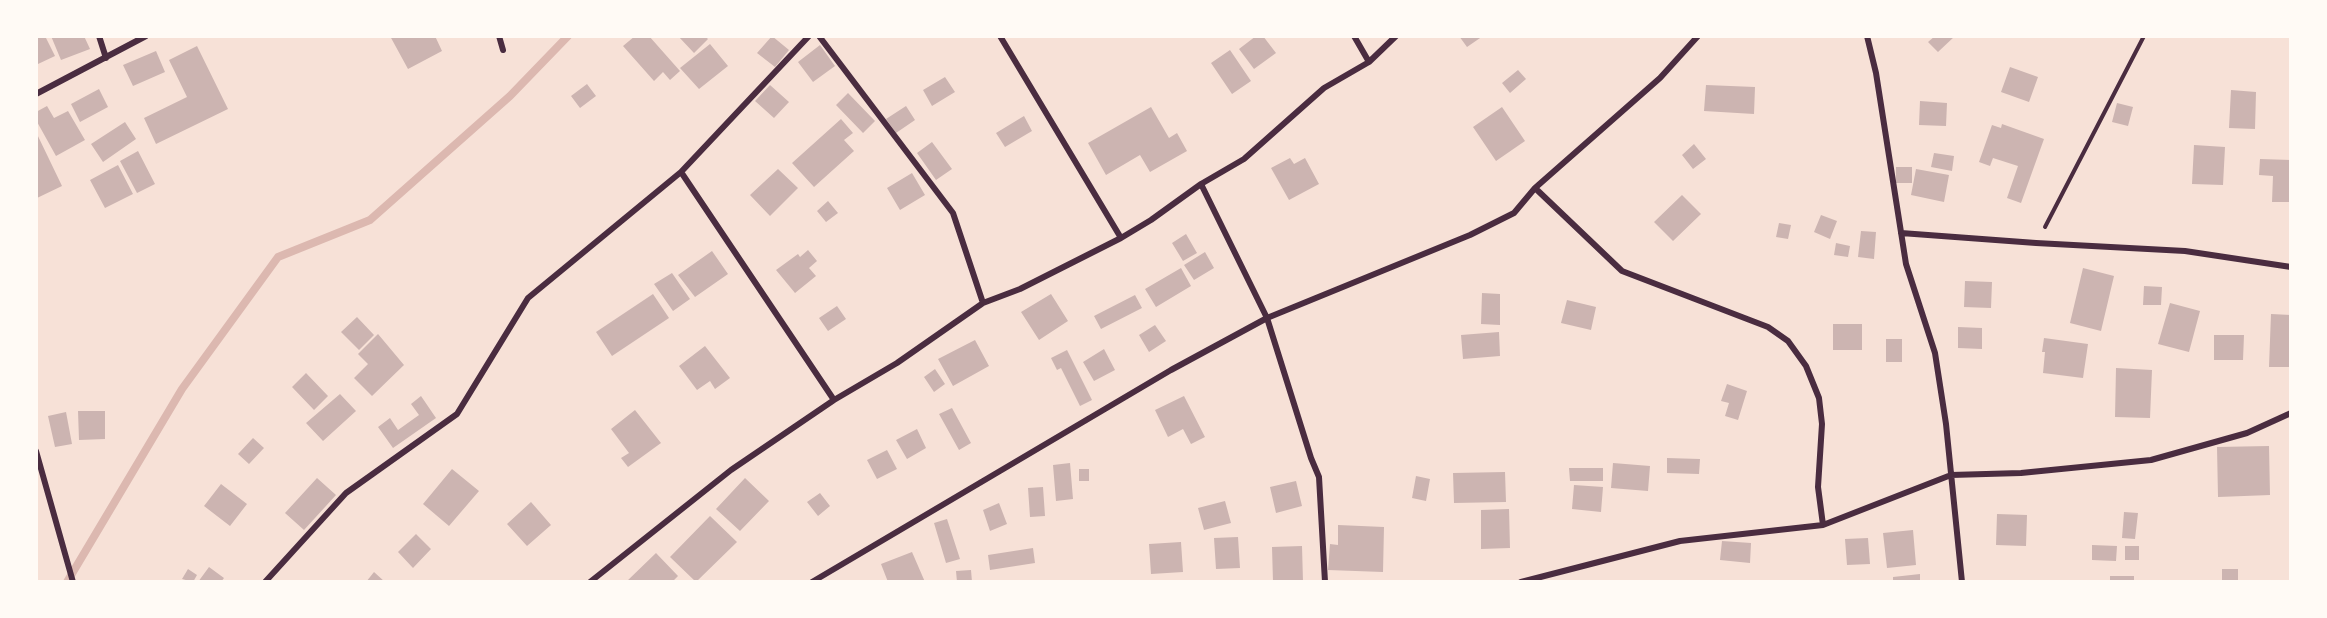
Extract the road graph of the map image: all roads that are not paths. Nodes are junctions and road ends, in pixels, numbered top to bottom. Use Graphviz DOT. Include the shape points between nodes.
graph roads {
  1 [pos="99,36"];
  2 [pos="146,36"];
  3 [pos="499,36"];
  4 [pos="809,36"];
  5 [pos="819,36"];
  6 [pos="1000,36"];
  7 [pos="1354,36"];
  8 [pos="1396,36"];
  9 [pos="1698,36"];
  10 [pos="1867,36"];
  11 [pos="503,50"];
  12 [pos="106,58"];
  13 [pos="1369,62"];
  14 [pos="36,94"];
  15 [pos="681,172"];
  16 [pos="1201,184"];
  17 [pos="1535,188"];
  18 [pos="1900,233"];
  19 [pos="1121,238"];
  20 [pos="2291,267"];
  21 [pos="983,303"];
  22 [pos="1267,318"];
  23 [pos="834,400"];
  24 [pos="2291,413"];
  25 [pos="36,451"];
  26 [pos="1951,475"];
  27 [pos="1823,525"];
  28 [pos="73,582"];
  29 [pos="265,582"];
  30 [pos="590,582"];
  31 [pos="812,582"];
  32 [pos="1325,582"];
  33 [pos="1521,582"];
  34 [pos="1962,582"];
  1 -- 12 [label="street"];
  2 -- 12 [label="street"];
  3 -- 11 [label="street"];
  4 -- 15 [label="street"];
  5 -- 21 [label="street" via="952,213"];
  6 -- 19 [label="street"];
  7 -- 13 [label="street"];
  8 -- 13 [label="street"];
  9 -- 17 [label="street" via="1660,78"];
  10 -- 18 [label="street"];
  12 -- 14 [label="street"];
  13 -- 16 [label="street" via="1324,88 1244,159"];
  15 -- 23 [label="street"];
  15 -- 29 [label="street" via="528,298 457,414 346,493"];
  16 -- 19 [label="street"];
  16 -- 22 [label="street"];
  17 -- 22 [label="street" via="1514,213 1470,235"];
  17 -- 27 [label="street" via="1622,271 1768,327 1788,341 1806,366 1819,398 1822,424 1818,487"];
  18 -- 20 [label="street" via="2185,251"];
  18 -- 26 [label="street" via="1935,353"];
  19 -- 21 [label="street" via="1020,289"];
  21 -- 23 [label="street" via="897,363"];
  22 -- 31 [label="street" via="1171,370"];
  22 -- 32 [label="street" via="1319,477"];
  23 -- 30 [label="street" via="731,470"];
  24 -- 26 [label="street" via="2247,433 2151,460 2021,473"];
  25 -- 28 [label="street"];
  26 -- 27 [label="street"];
  26 -- 34 [label="street"];
  27 -- 33 [label="street" via="1680,541"];
}
